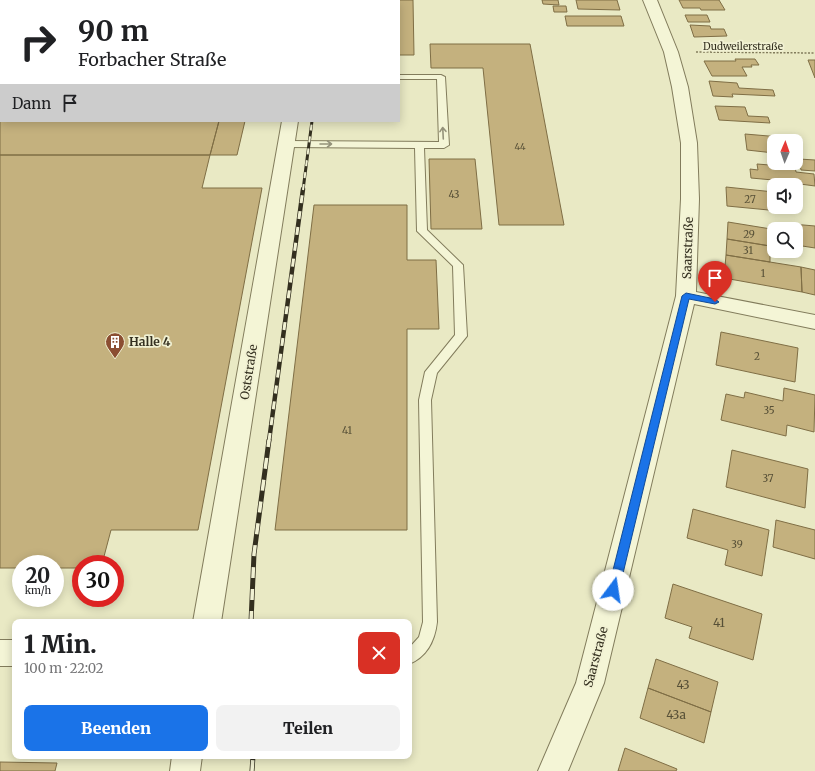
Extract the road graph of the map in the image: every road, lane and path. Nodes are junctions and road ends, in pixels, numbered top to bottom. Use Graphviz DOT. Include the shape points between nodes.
graph roads {
  1 [pos="650,0"];
  2 [pos="671,52"];
  3 [pos="815,53"];
  4 [pos="400,77"];
  5 [pos="290,122"];
  6 [pos="287,144"];
  7 [pos="419,144"];
  8 [pos="686,296"];
  9 [pos="815,322"];
  10 [pos="208,619"];
  11 [pos="0,653"];
  12 [pos="12,653"];
  13 [pos="412,655"];
  14 [pos="187,759"];
  15 [pos="185,771"];
  16 [pos="553,771"];
  1 -- 2 [label="street, Saarstraße"];
  2 -- 3 [label="path, Dudweilerstraße"];
  2 -- 8 [label="street, Saarstraße" via="680,87 689,143 690,199"];
  7 -- 4 [label="lane, one-way" via="444,144 441,77"];
  5 -- 6 [label="street, Oststraße"];
  6 -- 7 [label="lane, one-way"];
  6 -- 10 [label="street, Oststraße"];
  7 -- 13 [label="lane" via="422,231 458,265 461,336 431,372 425,400 430,622 428,637"];
  8 -- 9 [label="street"];
  8 -- 16 [label="street, Saarstraße" via="590,683"];
  11 -- 12 [label="street"];
  14 -- 15 [label="street"];
}
